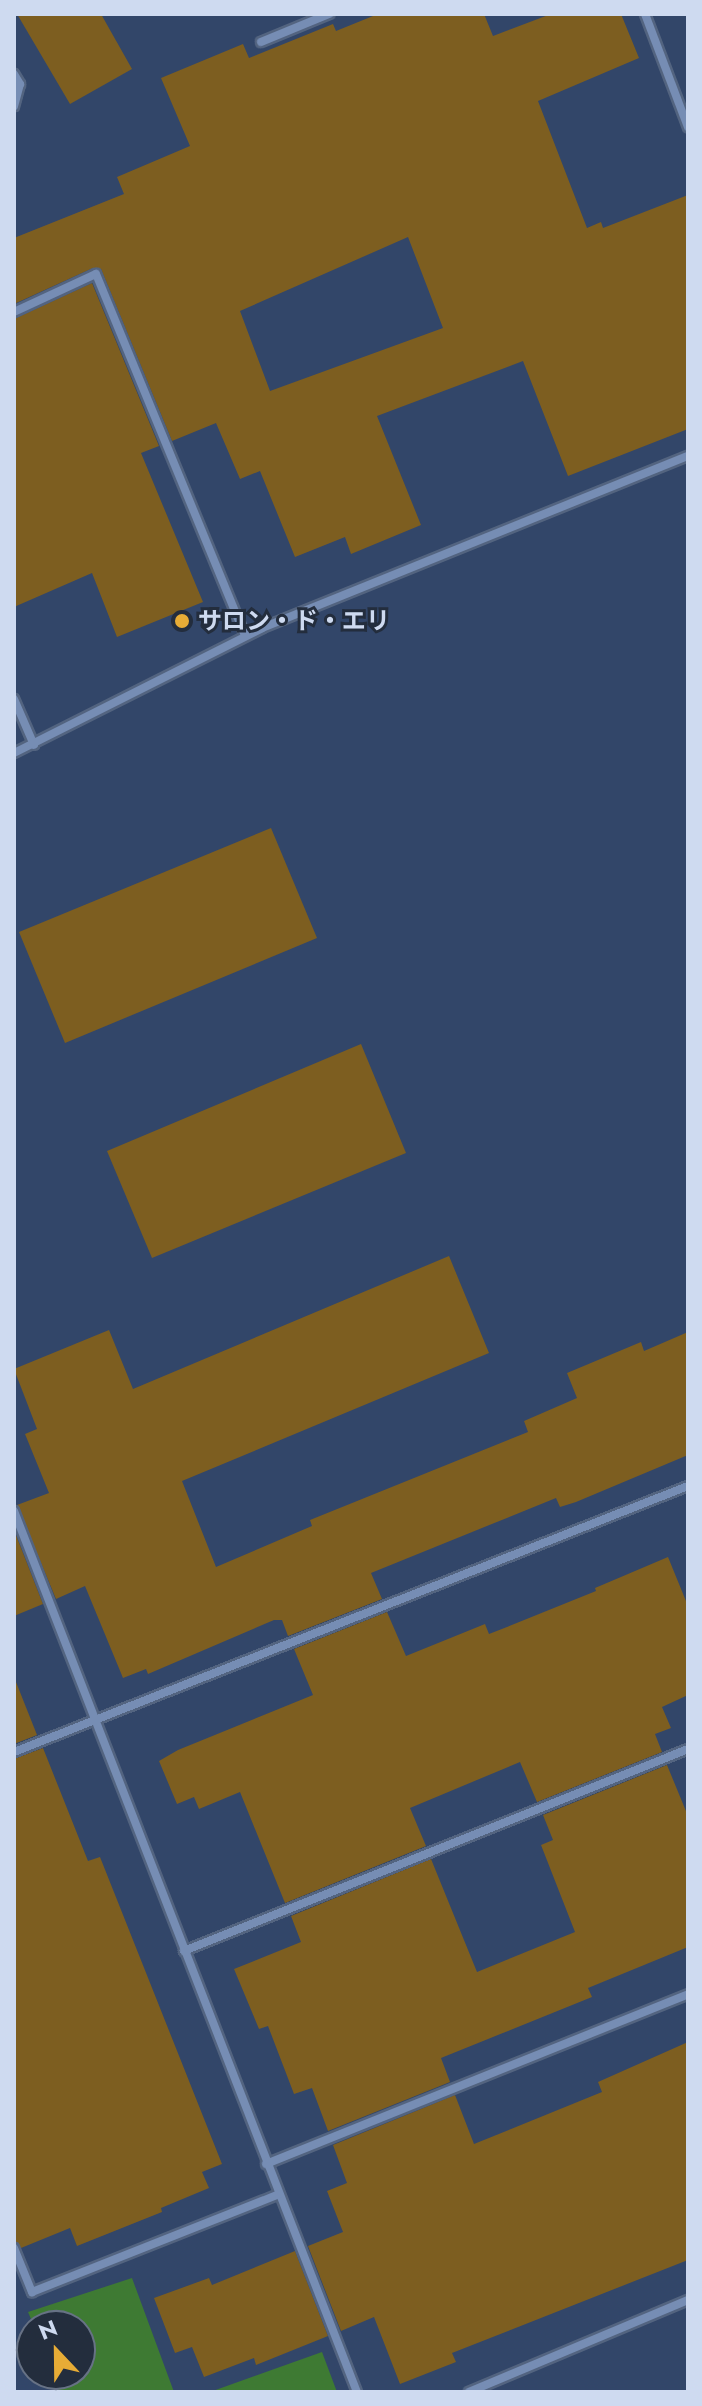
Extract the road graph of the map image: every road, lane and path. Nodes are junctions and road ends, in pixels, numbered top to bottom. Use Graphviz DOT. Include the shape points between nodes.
graph roads {
  1 [pos="329,14"];
  2 [pos="645,14"];
  3 [pos="261,42"];
  4 [pos="14,74"];
  5 [pos="14,106"];
  6 [pos="688,127"];
  7 [pos="14,312"];
  8 [pos="688,456"];
  9 [pos="245,636"];
  10 [pos="14,699"];
  11 [pos="34,745"];
  12 [pos="14,753"];
  13 [pos="688,1486"];
  14 [pos="14,1511"];
  15 [pos="95,1720"];
  16 [pos="688,1749"];
  17 [pos="14,1752"];
  18 [pos="184,1951"];
  19 [pos="688,1994"];
  20 [pos="266,2164"];
  21 [pos="279,2194"];
  22 [pos="14,2248"];
  23 [pos="688,2300"];
  24 [pos="357,2392"];
  25 [pos="469,2392"];
  1 -- 3 [label="street"];
  2 -- 6 [label="street"];
  4 -- 5 [label="street" via="20,84"];
  7 -- 9 [label="street" via="96,274"];
  8 -- 9 [label="street"];
  9 -- 11 [label="street"];
  10 -- 11 [label="street"];
  11 -- 12 [label="street"];
  13 -- 15 [label="street"];
  14 -- 15 [label="street"];
  15 -- 17 [label="street"];
  15 -- 18 [label="street"];
  16 -- 18 [label="street"];
  18 -- 20 [label="street"];
  19 -- 20 [label="street"];
  20 -- 21 [label="street"];
  21 -- 22 [label="street" via="32,2292"];
  21 -- 24 [label="street"];
  23 -- 25 [label="street"];
}
